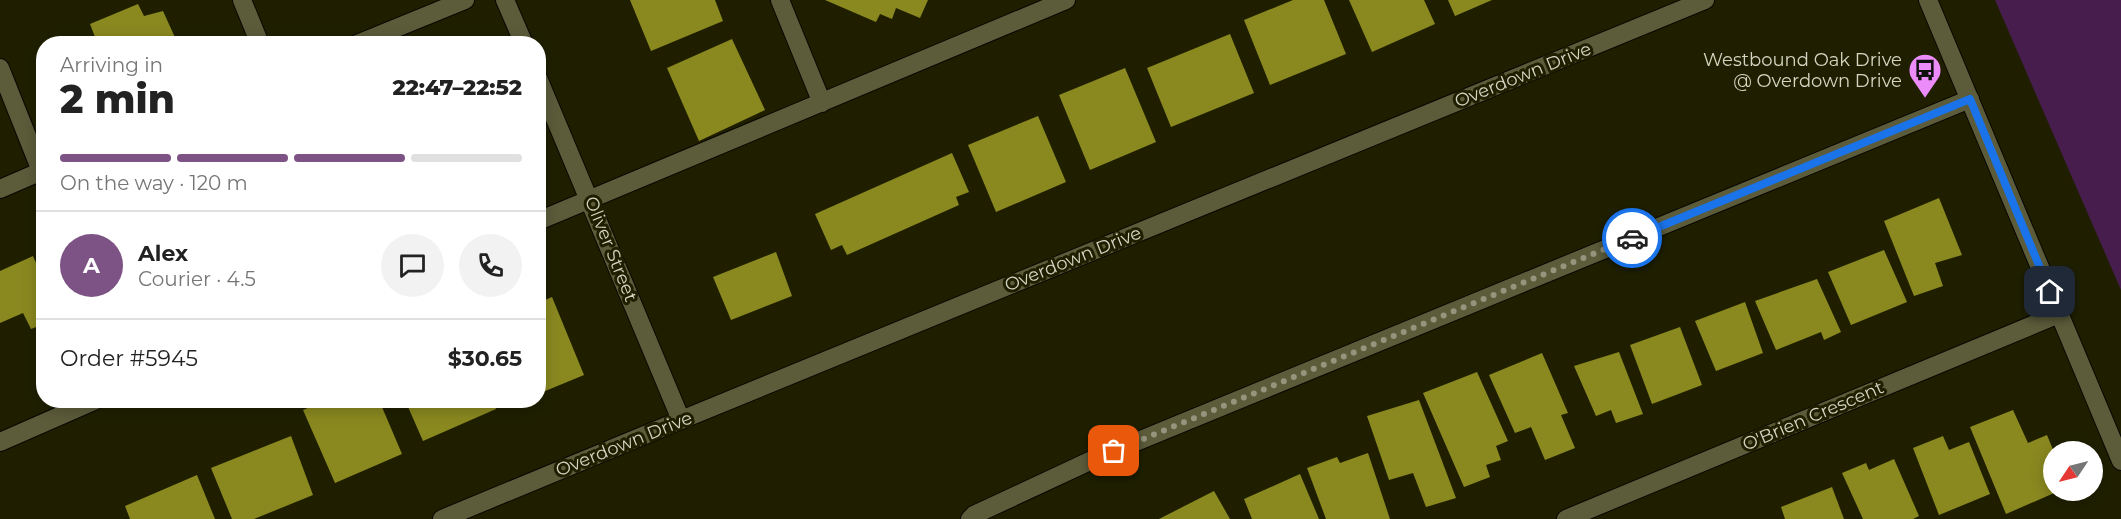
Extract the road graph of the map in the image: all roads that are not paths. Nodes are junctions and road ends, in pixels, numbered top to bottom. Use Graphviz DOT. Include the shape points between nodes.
graph roads {
  1 [pos="242,0"];
  2 [pos="465,0"];
  3 [pos="505,0"];
  4 [pos="780,0"];
  5 [pos="1066,0"];
  6 [pos="1705,0"];
  7 [pos="1928,0"];
  8 [pos="257,36"];
  9 [pos="377,36"];
  10 [pos="521,36"];
  11 [pos="0,68"];
  12 [pos="546,96"];
  13 [pos="1970,99"];
  14 [pos="822,103"];
  15 [pos="36,156"];
  16 [pos="36,174"];
  17 [pos="0,189"];
  18 [pos="591,200"];
  19 [pos="546,218"];
  20 [pos="2059,314"];
  21 [pos="78,408"];
  22 [pos="681,420"];
  23 [pos="0,442"];
  24 [pos="2121,461"];
  25 [pos="442,519"];
  26 [pos="969,519"];
  27 [pos="1566,519"];
  1 -- 8 [label="street"];
  2 -- 9 [label="street"];
  3 -- 10 [label="street"];
  4 -- 14 [label="street"];
  5 -- 14 [label="street"];
  6 -- 22 [label="street, Overdown Drive"];
  7 -- 13 [label="street"];
  11 -- 15 [label="street"];
  12 -- 18 [label="street, Oliver Street"];
  13 -- 20 [label="street"];
  13 -- 26 [label="street" via="1092,460"];
  14 -- 18 [label="street"];
  16 -- 17 [label="street"];
  18 -- 19 [label="street"];
  18 -- 22 [label="street, Oliver Street"];
  20 -- 24 [label="street"];
  20 -- 27 [label="street, O'Brien Crescent"];
  21 -- 23 [label="street"];
  22 -- 25 [label="street, Overdown Drive"];
}
